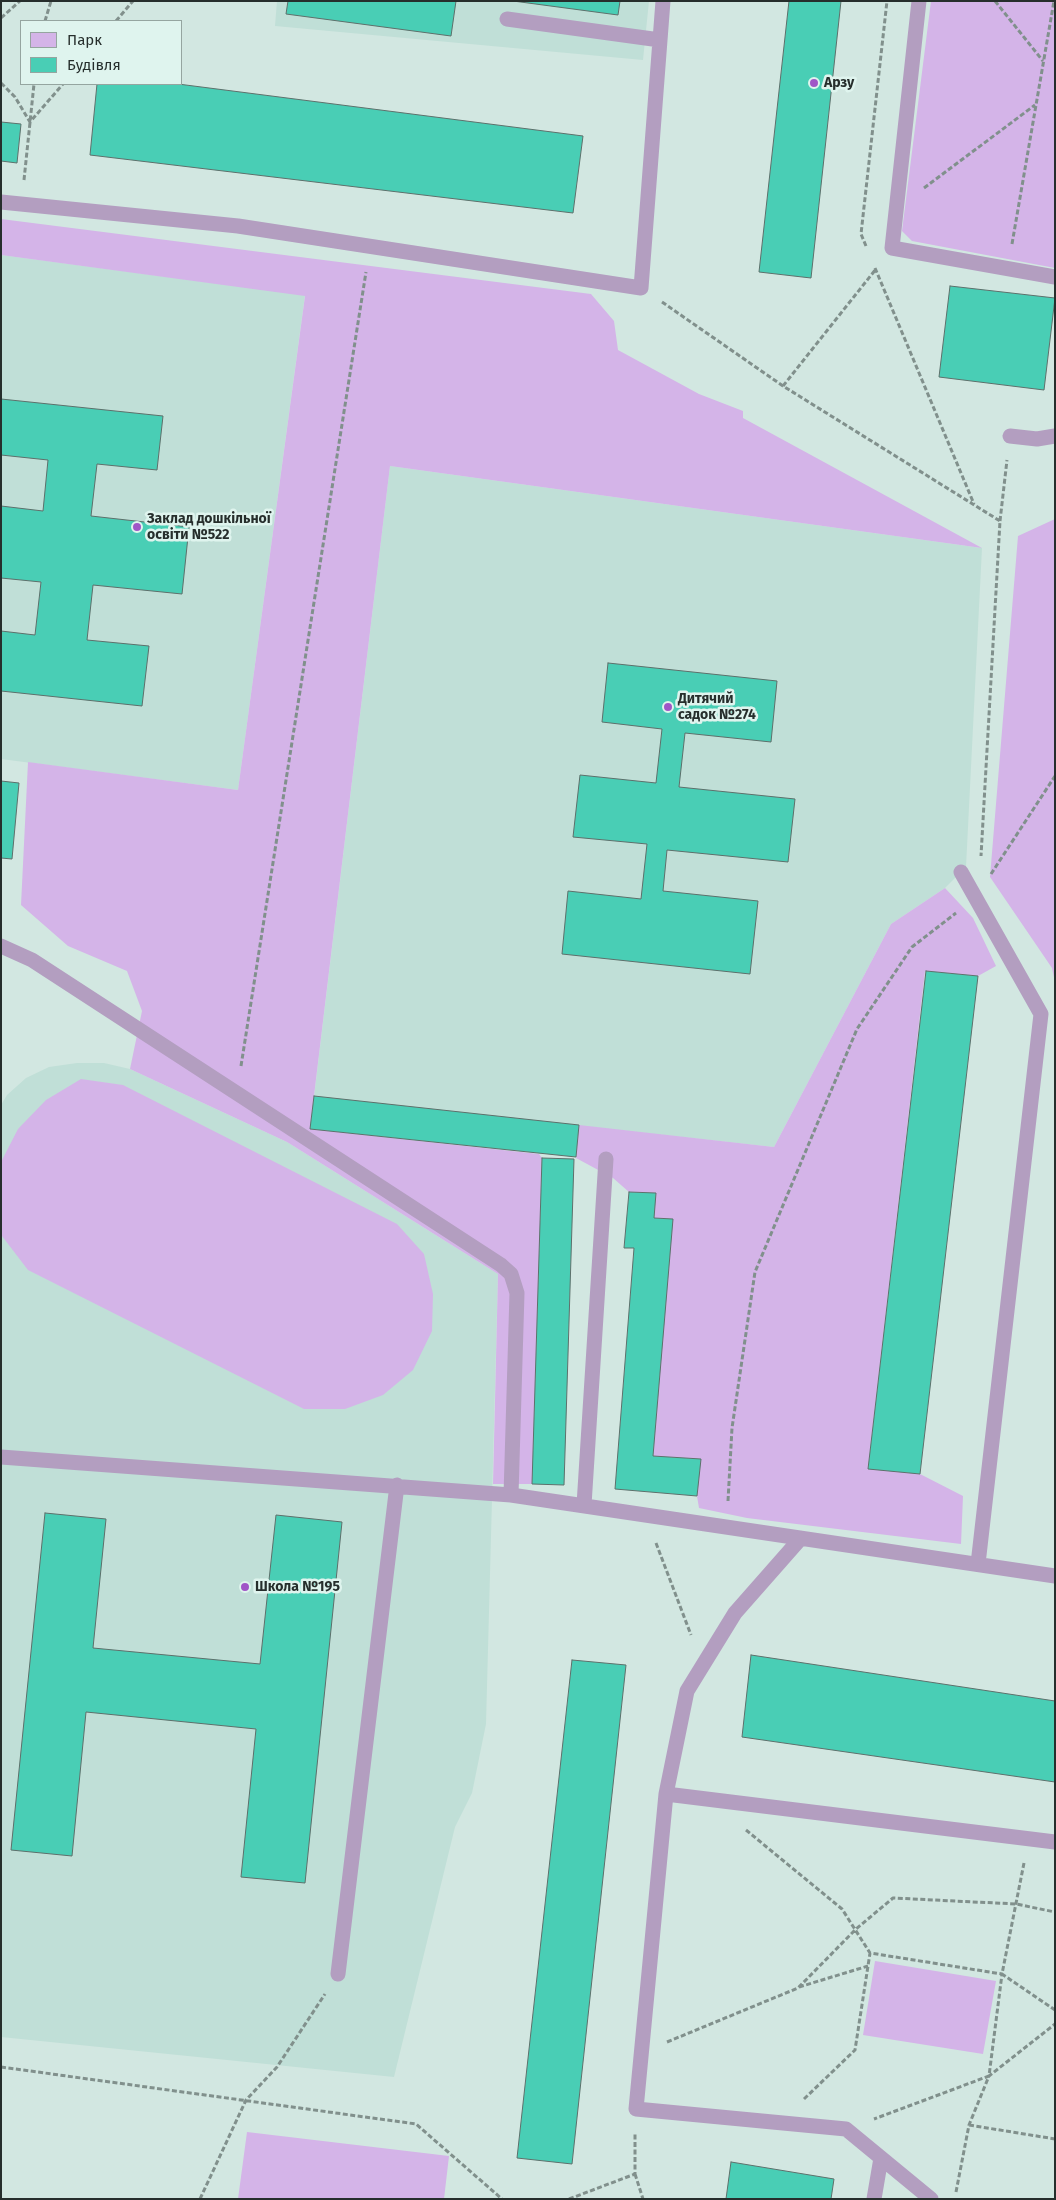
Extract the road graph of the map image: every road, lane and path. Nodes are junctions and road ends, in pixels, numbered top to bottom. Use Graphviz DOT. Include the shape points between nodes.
graph roads {
  1 [pos="20,1"];
  2 [pos="51,1"];
  3 [pos="133,1"];
  4 [pos="663,1"];
  5 [pos="919,1"];
  6 [pos="995,1"];
  7 [pos="1054,1"];
  8 [pos="1,18"];
  9 [pos="507,19"];
  10 [pos="45,20"];
  11 [pos="117,20"];
  12 [pos="1049,29"];
  13 [pos="1055,29"];
  14 [pos="660,40"];
  15 [pos="1043,61"];
  16 [pos="1,83"];
  17 [pos="34,85"];
  18 [pos="62,85"];
  19 [pos="1036,105"];
  20 [pos="30,122"];
  21 [pos="1,202"];
  22 [pos="22,204"];
  23 [pos="897,208"];
  24 [pos="370,246"];
  25 [pos="892,248"];
  26 [pos="1008,269"];
  27 [pos="1055,277"];
  28 [pos="641,288"];
  29 [pos="783,386"];
  30 [pos="1010,436"];
  31 [pos="1055,436"];
  32 [pos="1000,521"];
  33 [pos="1055,776"];
  34 [pos="968,885"];
  35 [pos="1,946"];
  36 [pos="236,1094"];
  37 [pos="606,1159"];
  38 [pos="1,1457"];
  39 [pos="397,1485"];
  40 [pos="511,1495"];
  41 [pos="584,1505"];
  42 [pos="646,1514"];
  43 [pos="727,1527"];
  44 [pos="801,1538"];
  45 [pos="978,1564"];
  46 [pos="1055,1576"];
  47 [pos="703,1665"];
  48 [pos="666,1794"];
  49 [pos="709,1800"];
  50 [pos="1028,1838"];
  51 [pos="1055,1842"];
  52 [pos="1016,1904"];
  53 [pos="1055,1912"];
  54 [pos="856,1929"];
  55 [pos="870,1953"];
  56 [pos="868,1966"];
  57 [pos="338,1974"];
  58 [pos="1002,1974"];
  59 [pos="798,1988"];
  60 [pos="1055,2010"];
  61 [pos="1055,2024"];
  62 [pos="641,2053"];
  63 [pos="1,2067"];
  64 [pos="990,2076"];
  65 [pos="246,2100"];
  66 [pos="636,2109"];
  67 [pos="778,2122"];
  68 [pos="970,2125"];
  69 [pos="846,2128"];
  70 [pos="1055,2139"];
  71 [pos="881,2158"];
  72 [pos="635,2174"];
  73 [pos="200,2199"];
  74 [pos="502,2199"];
  75 [pos="568,2199"];
  76 [pos="643,2199"];
  77 [pos="874,2199"];
  78 [pos="931,2199"];
  79 [pos="954,2199"];
  1 -- 8 [label="path"];
  2 -- 10 [label="path"];
  3 -- 11 [label="path"];
  4 -- 14 [label="lane"];
  5 -- 23 [label="lane"];
  6 -- 15 [label="path"];
  7 -- 12 [label="path"];
  9 -- 14 [label="lane"];
  12 -- 13 [label="path"];
  12 -- 15 [label="path"];
  14 -- 28 [label="lane"];
  15 -- 19 [label="path"];
  16 -- 20 [label="path" via="15,97"];
  17 -- 20 [label="path"];
  18 -- 20 [label="path"];
  19 -- 23 [label="path"];
  19 -- 26 [label="path"];
  20 -- 22 [label="path"];
  21 -- 22 [label="lane"];
  22 -- 24 [label="lane" via="238,226"];
  23 -- 25 [label="lane"];
  24 -- 28 [label="lane"];
  24 -- 36 [label="path"];
  25 -- 26 [label="lane"];
  25 -- 29 [label="path"];
  26 -- 27 [label="lane"];
  28 -- 29 [label="path"];
  29 -- 32 [label="path"];
  30 -- 31 [label="lane" via="1037,439"];
  30 -- 32 [label="path"];
  32 -- 34 [label="path" via="980,862"];
  33 -- 34 [label="path"];
  34 -- 43 [label="path" via="912,946 857,1029 755,1272 732,1428"];
  34 -- 45 [label="lane" via="1041,1014"];
  35 -- 36 [label="lane" via="32,960"];
  36 -- 40 [label="lane" via="511,1274 517,1293"];
  37 -- 41 [label="lane"];
  38 -- 39 [label="lane"];
  39 -- 40 [label="lane"];
  39 -- 57 [label="lane"];
  40 -- 41 [label="lane"];
  41 -- 42 [label="lane"];
  42 -- 43 [label="lane"];
  42 -- 47 [label="path"];
  43 -- 44 [label="lane"];
  44 -- 45 [label="lane"];
  44 -- 47 [label="lane" via="735,1612"];
  45 -- 46 [label="lane"];
  47 -- 48 [label="lane" via="687,1691"];
  48 -- 49 [label="lane"];
  48 -- 62 [label="lane"];
  49 -- 50 [label="lane"];
  49 -- 54 [label="path" via="842,1909"];
  50 -- 51 [label="lane"];
  50 -- 52 [label="path"];
  52 -- 53 [label="path"];
  52 -- 54 [label="path" via="893,1898"];
  52 -- 58 [label="path"];
  54 -- 55 [label="path"];
  54 -- 59 [label="path"];
  55 -- 56 [label="path"];
  55 -- 58 [label="path"];
  56 -- 59 [label="path"];
  56 -- 67 [label="path" via="855,2050"];
  57 -- 65 [label="path" via="277,2067"];
  58 -- 60 [label="path"];
  58 -- 64 [label="path"];
  59 -- 62 [label="path"];
  61 -- 64 [label="path"];
  62 -- 66 [label="lane"];
  63 -- 65 [label="path"];
  64 -- 68 [label="path"];
  64 -- 69 [label="path"];
  65 -- 73 [label="path"];
  65 -- 74 [label="path" via="416,2124"];
  66 -- 67 [label="lane"];
  66 -- 72 [label="path"];
  67 -- 69 [label="lane"];
  68 -- 70 [label="path"];
  68 -- 79 [label="path"];
  69 -- 71 [label="lane"];
  71 -- 77 [label="lane"];
  71 -- 78 [label="lane"];
  72 -- 75 [label="path"];
  72 -- 76 [label="path"];
}
